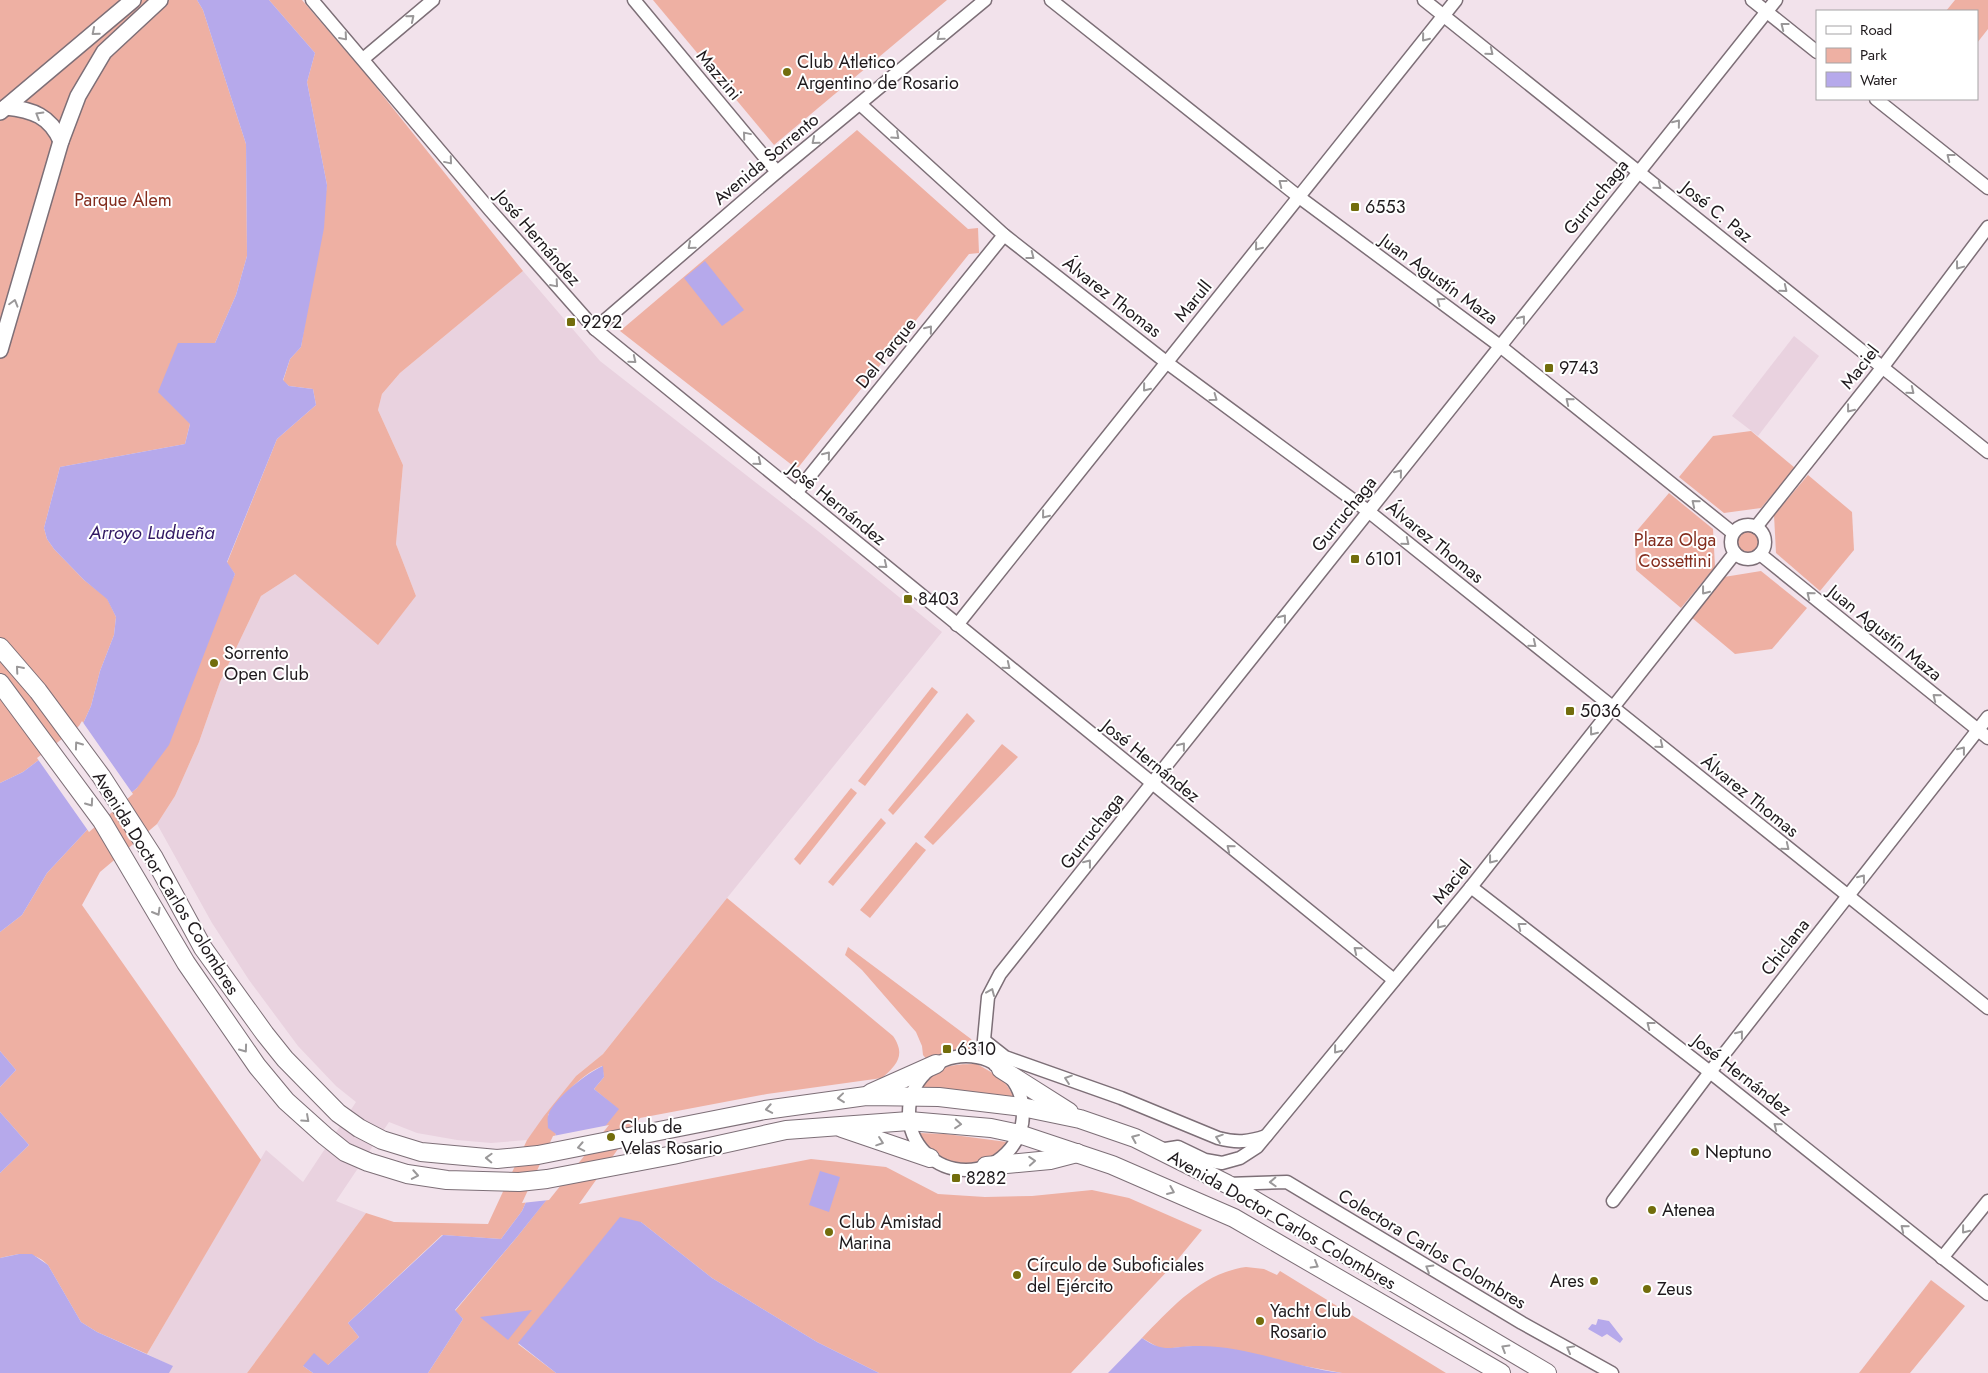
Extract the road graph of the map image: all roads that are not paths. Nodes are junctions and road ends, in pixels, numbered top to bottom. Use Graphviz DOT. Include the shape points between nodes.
graph roads {
  1 [pos="132,0"];
  2 [pos="160,0"];
  3 [pos="312,0"];
  4 [pos="433,0"];
  5 [pos="634,0"];
  6 [pos="1051,0"];
  7 [pos="1424,0"];
  8 [pos="1456,0"];
  9 [pos="1752,0"];
  10 [pos="1776,0"];
  11 [pos="978,2"];
  12 [pos="1766,12"];
  13 [pos="1444,15"];
  14 [pos="1816,51"];
  15 [pos="363,59"];
  16 [pos="1877,100"];
  17 [pos="860,104"];
  18 [pos="3,109"];
  19 [pos="61,141"];
  20 [pos="1639,171"];
  21 [pos="777,172"];
  22 [pos="1988,188"];
  23 [pos="1299,197"];
  24 [pos="1988,227"];
  25 [pos="1004,235"];
  26 [pos="595,329"];
  27 [pos="1500,346"];
  28 [pos="0,350"];
  29 [pos="1166,362"];
  30 [pos="1882,368"];
  31 [pos="1988,452"];
  32 [pos="796,493"];
  33 [pos="1368,511"];
  34 [pos="1756,527"];
  35 [pos="1733,533"];
  36 [pos="1735,553"];
  37 [pos="1760,554"];
  38 [pos="957,625"];
  39 [pos="0,647"];
  40 [pos="0,683"];
  41 [pos="1612,708"];
  42 [pos="1988,717"];
  43 [pos="1983,734"];
  44 [pos="1151,784"];
  45 [pos="1471,887"];
  46 [pos="1847,896"];
  47 [pos="1394,980"];
  48 [pos="1988,1008"];
  49 [pos="994,1061"];
  50 [pos="936,1064"];
  51 [pos="1710,1072"];
  52 [pos="866,1096"];
  53 [pos="911,1096"];
  54 [pos="1022,1107"];
  55 [pos="1080,1120"];
  56 [pos="909,1121"];
  57 [pos="834,1125"];
  58 [pos="1019,1134"];
  59 [pos="1267,1136"];
  60 [pos="1159,1150"];
  61 [pos="1077,1153"];
  62 [pos="930,1158"];
  63 [pos="986,1166"];
  64 [pos="1228,1184"];
  65 [pos="1613,1201"];
  66 [pos="1988,1201"];
  67 [pos="1942,1258"];
  68 [pos="1988,1294"];
  69 [pos="1501,1373"];
  70 [pos="1547,1373"];
  71 [pos="1612,1373"];
  1 -- 18 [label="street, one-way"];
  2 -- 19 [label="street" via="104,52 78,96"];
  3 -- 15 [label="street, José Hernández, one-way"];
  15 -- 4 [label="street, one-way"];
  21 -- 5 [label="street, Mazzini, one-way"];
  23 -- 6 [label="street, Juan Agustín Maza, one-way"];
  7 -- 13 [label="street, José C. Paz"];
  8 -- 13 [label="street, Marull"];
  9 -- 12 [label="street"];
  10 -- 12 [label="street, Gurruchaga"];
  11 -- 17 [label="street, Avenida Sorrento, one-way"];
  14 -- 12 [label="street, one-way"];
  20 -- 12 [label="street, Gurruchaga, one-way"];
  13 -- 20 [label="street, José C. Paz, one-way"];
  13 -- 23 [label="street, Marull, one-way"];
  15 -- 26 [label="street, José Hernández, one-way"];
  22 -- 16 [label="street, one-way"];
  17 -- 21 [label="street, Avenida Sorrento, one-way"];
  17 -- 25 [label="street, Álvarez Thomas, one-way"];
  19 -- 18 [label="street, one-way" via="55,128 42,115 27,109"];
  28 -- 19 [label="street, one-way"];
  27 -- 20 [label="street, Gurruchaga, one-way"];
  20 -- 30 [label="street, José C. Paz, one-way"];
  21 -- 26 [label="street, Avenida Sorrento, one-way"];
  27 -- 23 [label="street, Juan Agustín Maza, one-way"];
  23 -- 29 [label="street, Marull, one-way"];
  24 -- 30 [label="street, Maciel, one-way"];
  25 -- 29 [label="street, Álvarez Thomas, one-way"];
  32 -- 25 [label="street, Del Parque, one-way"];
  26 -- 32 [label="street, José Hernández, one-way"];
  33 -- 27 [label="street, Gurruchaga, one-way"];
  35 -- 27 [label="street, Juan Agustín Maza, one-way"];
  29 -- 33 [label="street, Álvarez Thomas, one-way"];
  29 -- 38 [label="street, Marull, one-way"];
  30 -- 31 [label="street, José C. Paz, one-way"];
  30 -- 34 [label="street, Maciel, one-way"];
  32 -- 38 [label="street, José Hernández, one-way"];
  33 -- 41 [label="street, Álvarez Thomas, one-way"];
  44 -- 33 [label="street, Gurruchaga, one-way"];
  34 -- 35 [label="street" via="1744,525"];
  34 -- 37 [label="street" via="1764,536"];
  35 -- 36 [label="street" via="1731,541"];
  36 -- 37 [label="street" via="1750,559"];
  36 -- 41 [label="street, Maciel, one-way"];
  43 -- 37 [label="street, Juan Agustín Maza, one-way"];
  38 -- 44 [label="street, José Hernández, one-way"];
  52 -- 39 [label="main road, Avenida Doctor Carlos Colombres, one-way" via="765,1110 538,1155 497,1159 421,1152 382,1140 358,1128 305,1081 240,1002 203,948 154,858 101,776 38,691"];
  40 -- 57 [label="main road, Avenida Doctor Carlos Colombres, one-way" via="102,821 186,963 266,1079 286,1101 345,1152 407,1174 447,1180 519,1182 604,1168 786,1130"];
  41 -- 45 [label="street, Maciel, one-way"];
  41 -- 46 [label="street, Álvarez Thomas, one-way"];
  42 -- 43 [label="street, Chiclana"];
  46 -- 43 [label="street, Chiclana, one-way"];
  47 -- 44 [label="street, José Hernández, one-way"];
  49 -- 44 [label="street, Gurruchaga, one-way" via="984,1040 988,997 1000,974"];
  45 -- 47 [label="street, Maciel, one-way"];
  51 -- 45 [label="street, José Hernández, one-way"];
  46 -- 48 [label="street, Álvarez Thomas"];
  51 -- 46 [label="street, Chiclana, one-way"];
  47 -- 59 [label="street, Maciel, one-way"];
  49 -- 50 [label="street" via="950,1058"];
  49 -- 54 [label="street, Gurruchaga" via="1016,1086"];
  49 -- 55 [label="main road"];
  59 -- 49 [label="street, one-way" via="1233,1142 1218,1138 1122,1098"];
  50 -- 52 [label="main road"];
  50 -- 53 [label="street" via="924,1075"];
  51 -- 65 [label="street, Chiclana"];
  67 -- 51 [label="street, José Hernández, one-way"];
  52 -- 53 [label="main road, Avenida Doctor Carlos Colombres"];
  53 -- 54 [label="main road, Avenida Doctor Carlos Colombres"];
  53 -- 56 [label="street"];
  54 -- 55 [label="main road, Avenida Doctor Carlos Colombres"];
  54 -- 58 [label="street"];
  60 -- 55 [label="main road, Avenida Doctor Carlos Colombres, one-way" via="1135,1138"];
  56 -- 57 [label="main road, Avenida Doctor Carlos Colombres"];
  56 -- 58 [label="main road, Avenida Doctor Carlos Colombres, one-way" via="964,1124"];
  56 -- 62 [label="street" via="920,1148"];
  57 -- 62 [label="main road, one-way"];
  58 -- 61 [label="main road, Avenida Doctor Carlos Colombres"];
  58 -- 63 [label="street" via="1006,1153"];
  59 -- 60 [label="street, Maciel" via="1240,1158 1222,1164 1204,1160 1178,1147"];
  60 -- 64 [label="main road, Avenida Doctor Carlos Colombres"];
  63 -- 61 [label="main road, one-way" via="1050,1160"];
  61 -- 69 [label="main road, Avenida Doctor Carlos Colombres, one-way" via="1234,1218"];
  62 -- 63 [label="street" via="962,1170"];
  70 -- 64 [label="main road, Avenida Doctor Carlos Colombres, one-way"];
  71 -- 64 [label="street, Colectora Carlos Colombres, one-way" via="1287,1182"];
  66 -- 67 [label="street, one-way"];
  67 -- 68 [label="street, José Hernández"];
}
